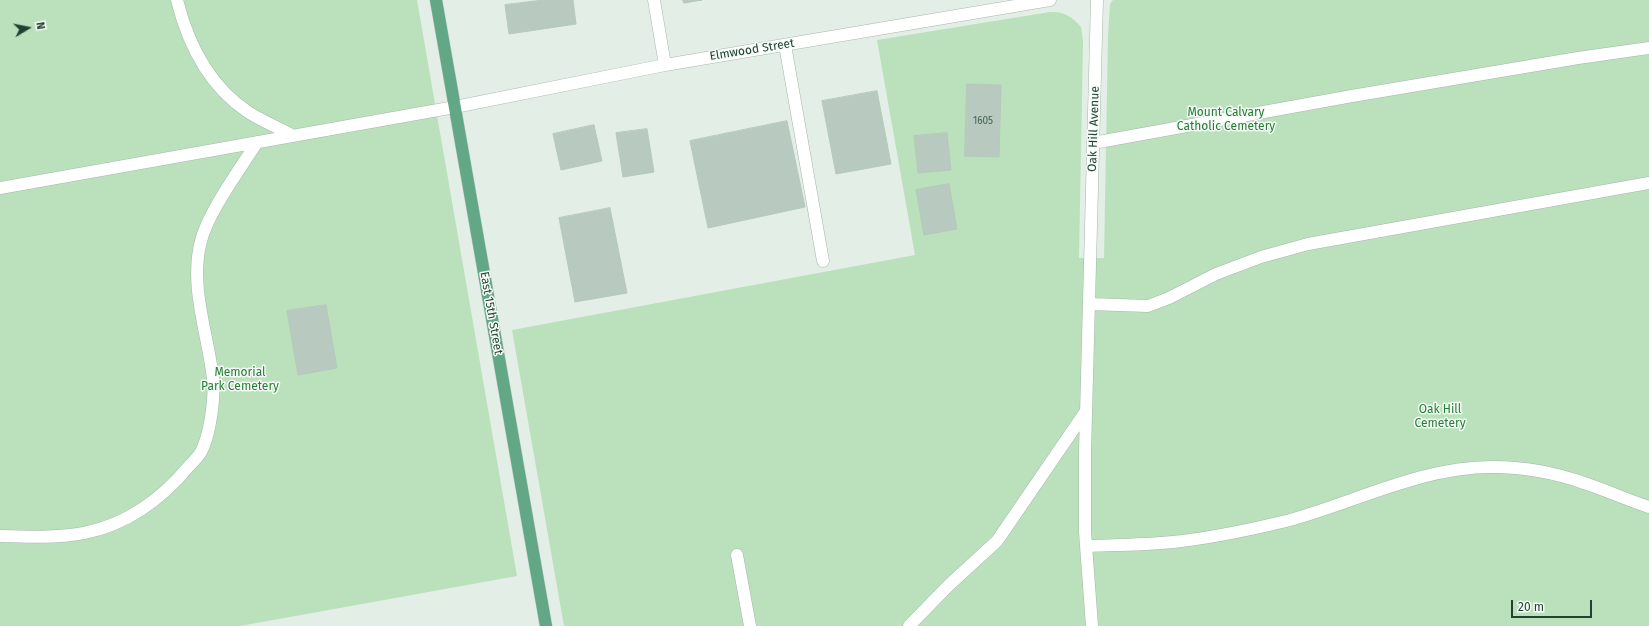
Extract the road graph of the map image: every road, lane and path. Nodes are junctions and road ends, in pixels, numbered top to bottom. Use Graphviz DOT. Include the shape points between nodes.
graph roads {
  1 [pos="177,0"];
  2 [pos="436,0"];
  3 [pos="654,0"];
  4 [pos="1050,0"];
  5 [pos="1097,0"];
  6 [pos="785,45"];
  7 [pos="1649,48"];
  8 [pos="665,65"];
  9 [pos="455,107"];
  10 [pos="292,135"];
  11 [pos="257,142"];
  12 [pos="1093,143"];
  13 [pos="1649,183"];
  14 [pos="0,188"];
  15 [pos="823,261"];
  16 [pos="1089,304"];
  17 [pos="1086,412"];
  18 [pos="1649,507"];
  19 [pos="0,536"];
  20 [pos="1086,546"];
  21 [pos="737,555"];
  22 [pos="546,626"];
  23 [pos="750,626"];
  24 [pos="909,626"];
  25 [pos="1092,626"];
  1 -- 10 [label="street" via="183,24 198,58 221,88 248,111"];
  2 -- 9 [label="main road, East 15th Street"];
  3 -- 8 [label="street"];
  4 -- 6 [label="street, Elmwood Street"];
  5 -- 12 [label="street, Oak Hill Avenue"];
  6 -- 8 [label="street, Elmwood Street"];
  6 -- 15 [label="street"];
  7 -- 12 [label="street" via="1352,96"];
  8 -- 9 [label="street, Elmwood Street"];
  9 -- 10 [label="street, Elmwood Street"];
  9 -- 22 [label="main road, East 15th Street"];
  10 -- 11 [label="street, Elmwood Street"];
  11 -- 14 [label="street, Elmwood Street"];
  11 -- 19 [label="street" via="214,212 201,241 198,269 200,304 213,380 212,414 201,452 179,479 158,498 131,516 108,527 63,535"];
  12 -- 16 [label="street, Oak Hill Avenue"];
  13 -- 16 [label="street" via="1308,244 1261,257 1148,306"];
  16 -- 17 [label="street, Oak Hill Avenue"];
  17 -- 20 [label="street, Oak Hill Avenue"];
  17 -- 24 [label="street" via="997,541 949,584"];
  18 -- 20 [label="street" via="1583,482 1539,471 1492,467 1426,476 1334,507 1236,532 1173,542"];
  20 -- 25 [label="street, Oak Hill Avenue"];
  21 -- 23 [label="street"];
}
